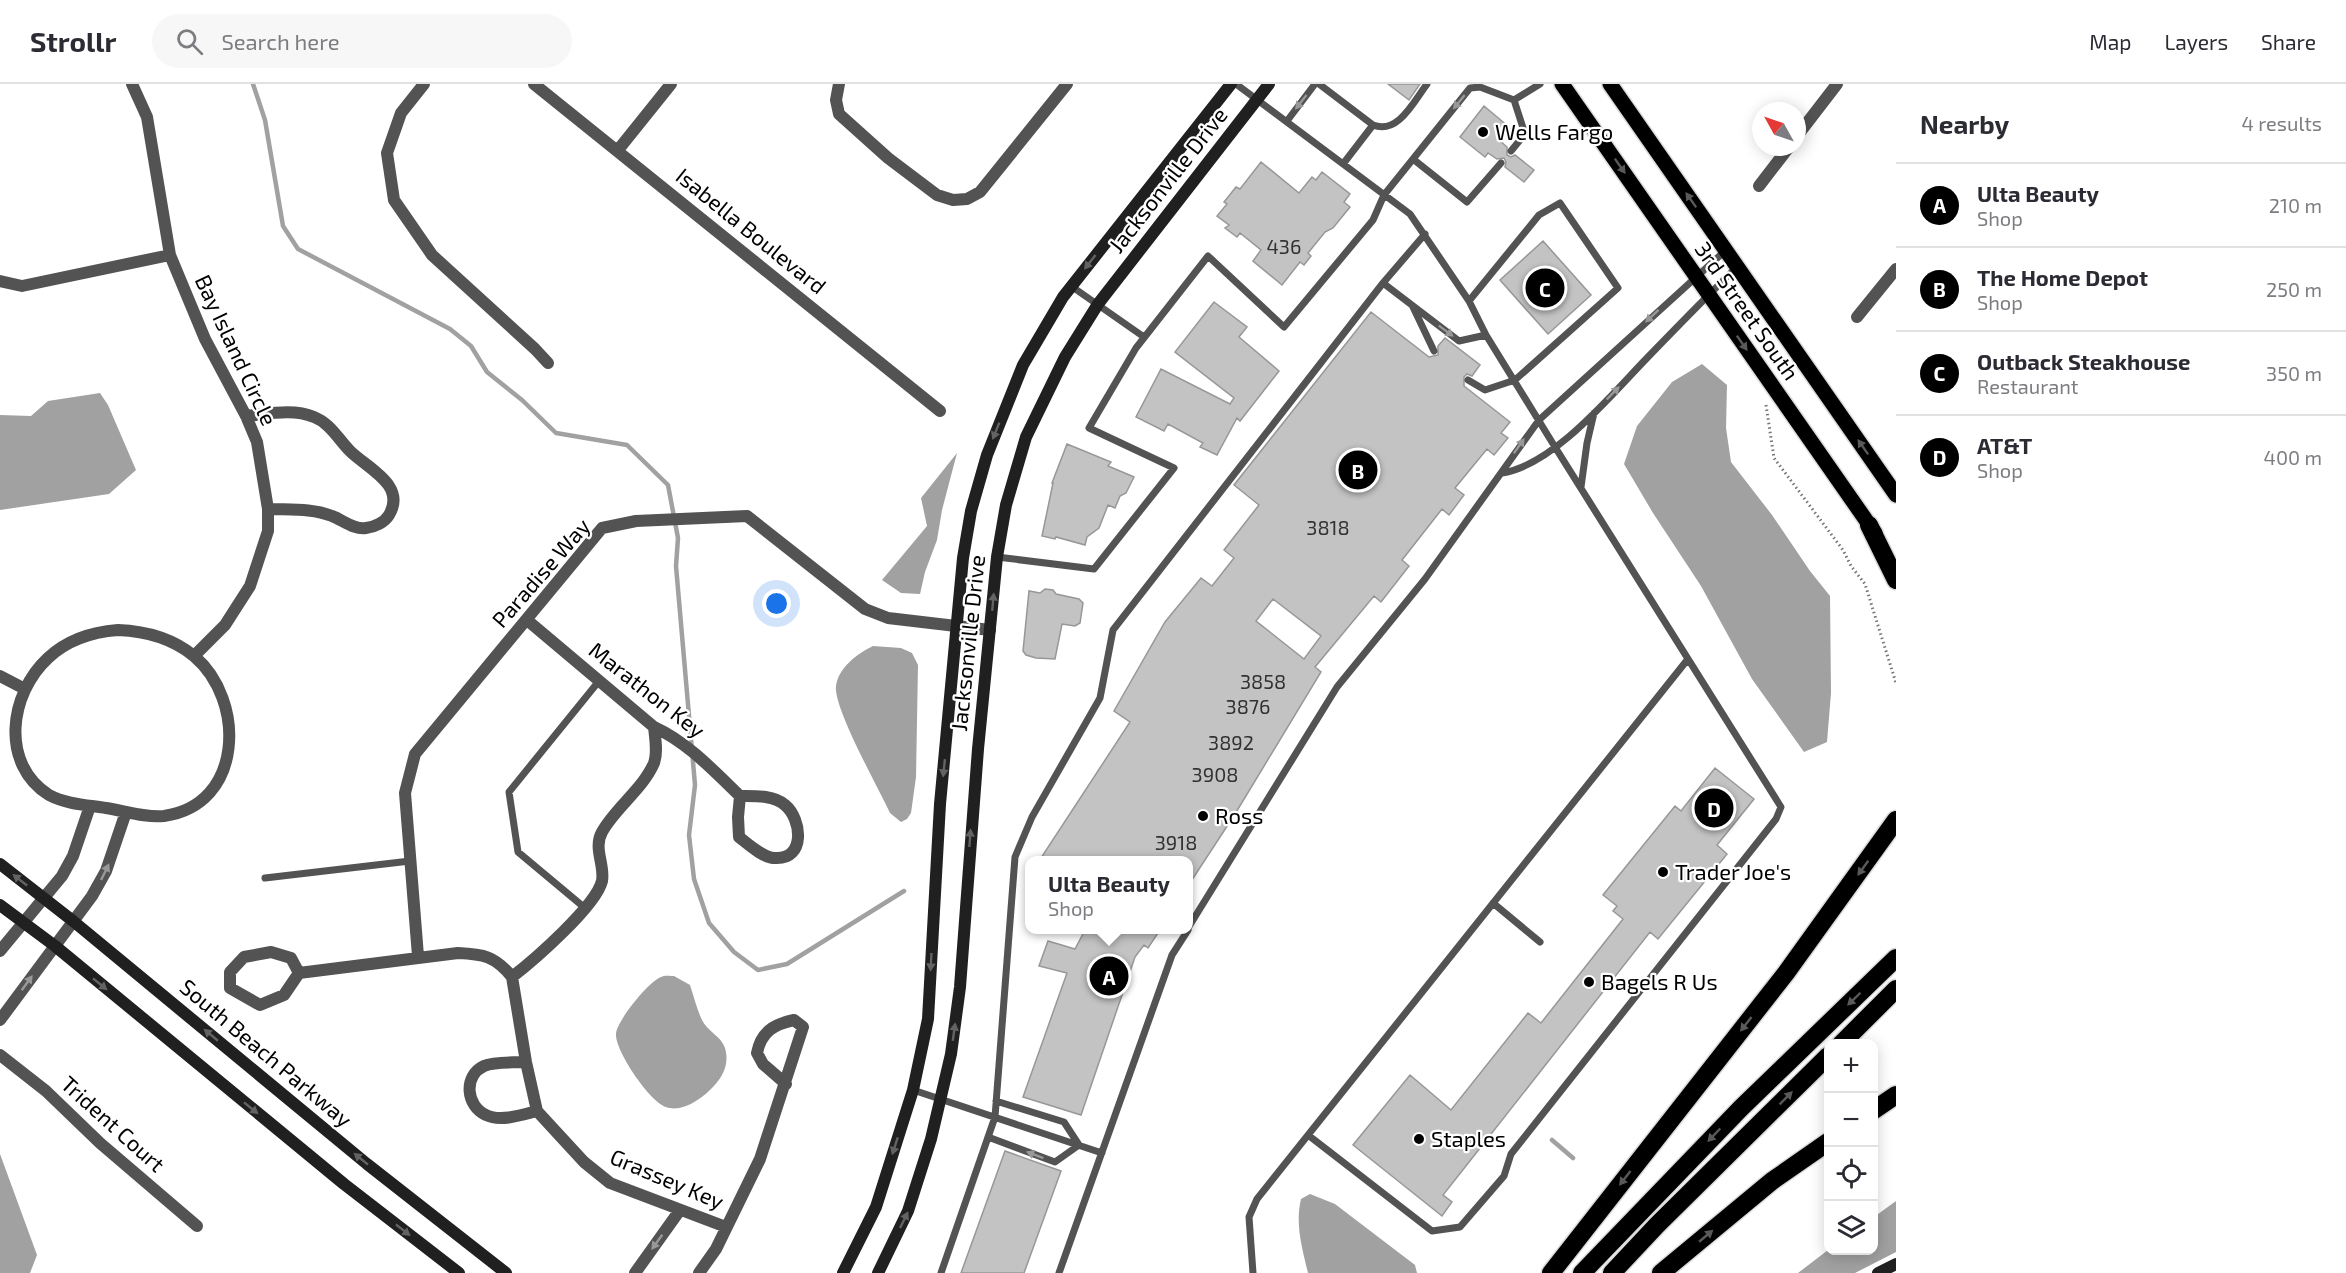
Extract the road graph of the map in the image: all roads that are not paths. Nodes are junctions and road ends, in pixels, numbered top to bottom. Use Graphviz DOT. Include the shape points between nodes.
graph roads {
  1 [pos="132,84"];
  2 [pos="424,84"];
  3 [pos="534,84"];
  4 [pos="671,84"];
  5 [pos="839,84"];
  6 [pos="1067,84"];
  7 [pos="1231,84"];
  8 [pos="1236,84"];
  9 [pos="1269,84"];
  10 [pos="1317,84"];
  11 [pos="1427,84"];
  12 [pos="1540,84"];
  13 [pos="1562,84"];
  14 [pos="1610,84"];
  15 [pos="1837,84"];
  16 [pos="1257,99"];
  17 [pos="1514,100"];
  18 [pos="1287,121"];
  19 [pos="1806,124"];
  20 [pos="1373,125"];
  21 [pos="618,150"];
  22 [pos="1511,151"];
  23 [pos="1782,156"];
  24 [pos="1413,159"];
  25 [pos="1501,163"];
  26 [pos="1343,164"];
  27 [pos="1759,186"];
  28 [pos="1384,195"];
  29 [pos="1425,234"];
  30 [pos="1726,250"];
  31 [pos="170,255"];
  32 [pos="1738,266"];
  33 [pos="1896,269"];
  34 [pos="1695,276"];
  35 [pos="0,281"];
  36 [pos="1383,283"];
  37 [pos="1071,286"];
  38 [pos="1708,295"];
  39 [pos="1469,301"];
  40 [pos="1098,303"];
  41 [pos="1412,305"];
  42 [pos="1857,317"];
  43 [pos="1486,335"];
  44 [pos="1144,338"];
  45 [pos="1434,351"];
  46 [pos="549,363"];
  47 [pos="1468,380"];
  48 [pos="1515,380"];
  49 [pos="940,411"];
  50 [pos="1594,412"];
  51 [pos="246,416"];
  52 [pos="1539,420"];
  53 [pos="1555,447"];
  54 [pos="1502,473"];
  55 [pos="1581,487"];
  56 [pos="1896,495"];
  57 [pos="268,509"];
  58 [pos="1869,525"];
  59 [pos="997,558"];
  60 [pos="1896,563"];
  61 [pos="1896,580"];
  62 [pos="527,620"];
  63 [pos="958,625"];
  64 [pos="990,630"];
  65 [pos="194,656"];
  66 [pos="1688,659"];
  67 [pos="0,676"];
  68 [pos="599,681"];
  69 [pos="25,688"];
  70 [pos="654,727"];
  71 [pos="740,796"];
  72 [pos="90,806"];
  73 [pos="126,812"];
  74 [pos="1896,820"];
  75 [pos="410,861"];
  76 [pos="0,864"];
  77 [pos="265,878"];
  78 [pos="44,898"];
  79 [pos="1494,903"];
  80 [pos="0,905"];
  81 [pos="585,908"];
  82 [pos="73,921"];
  83 [pos="1193,921"];
  84 [pos="23,923"];
  85 [pos="1185,934"];
  86 [pos="1540,942"];
  87 [pos="55,946"];
  88 [pos="0,951"];
  89 [pos="418,956"];
  90 [pos="1896,958"];
  91 [pos="299,973"];
  92 [pos="512,977"];
  93 [pos="1896,989"];
  94 [pos="0,1020"];
  95 [pos="1846,1039"];
  96 [pos="0,1056"];
  97 [pos="1824,1060"];
  98 [pos="526,1062"];
  99 [pos="786,1084"];
  100 [pos="913,1090"];
  101 [pos="1896,1095"];
  102 [pos="942,1099"];
  103 [pos="996,1101"];
  104 [pos="1878,1107"];
  105 [pos="537,1111"];
  106 [pos="995,1117"];
  107 [pos="1308,1135"];
  108 [pos="988,1137"];
  109 [pos="1079,1145"];
  110 [pos="1824,1145"];
  111 [pos="1102,1153"];
  112 [pos="680,1210"];
  113 [pos="197,1226"];
  114 [pos="726,1227"];
  115 [pos="1896,1264"];
  116 [pos="459,1273"];
  117 [pos="506,1273"];
  118 [pos="635,1273"];
  119 [pos="699,1273"];
  120 [pos="843,1273"];
  121 [pos="878,1273"];
  122 [pos="941,1273"];
  123 [pos="1059,1273"];
  124 [pos="1253,1273"];
  125 [pos="1551,1273"];
  126 [pos="1582,1273"];
  127 [pos="1612,1273"];
  128 [pos="1660,1273"];
  129 [pos="1878,1273"];
  1 -- 31 [label="street, Bay Island Circle" via="147,117"];
  2 -- 46 [label="street" via="401,113 387,153 394,200 432,255"];
  3 -- 21 [label="street, Isabella Boulevard"];
  4 -- 21 [label="street"];
  5 -- 6 [label="street" via="839,114 937,195 953,200 967,199 980,192"];
  7 -- 37 [label="street, Jacksonville Drive, one-way"];
  8 -- 16 [label="lane"];
  9 -- 16 [label="street, Jacksonville Drive"];
  10 -- 18 [label="lane, one-way"];
  10 -- 20 [label="lane"];
  11 -- 20 [label="lane" via="1394,125"];
  12 -- 17 [label="lane"];
  13 -- 34 [label="main road, 3rd Street South, one-way"];
  30 -- 14 [label="main road, 3rd Street South, one-way"];
  15 -- 19 [label="street"];
  16 -- 18 [label="lane"];
  16 -- 40 [label="street, Jacksonville Drive"];
  17 -- 22 [label="lane" via="1525,134"];
  17 -- 24 [label="lane, one-way" via="1480,87 1470,88"];
  18 -- 26 [label="lane"];
  20 -- 26 [label="lane"];
  21 -- 49 [label="street, Isabella Boulevard"];
  23 -- 27 [label="street"];
  24 -- 25 [label="lane" via="1467,202"];
  24 -- 28 [label="lane"];
  26 -- 28 [label="lane"];
  28 -- 29 [label="lane" via="1410,214"];
  28 -- 44 [label="lane" via="1373,220 1284,327 1208,256"];
  29 -- 36 [label="lane"];
  29 -- 39 [label="lane"];
  30 -- 32 [label="main road, 3rd Street South"];
  30 -- 34 [label="lane"];
  31 -- 35 [label="street, Bay Island Circle" via="22,286"];
  31 -- 51 [label="street, Bay Island Circle" via="205,339"];
  32 -- 38 [label="lane"];
  56 -- 32 [label="main road, 3rd Street South, one-way"];
  33 -- 42 [label="street"];
  34 -- 38 [label="main road, 3rd Street South"];
  34 -- 52 [label="lane, one-way"];
  36 -- 41 [label="lane"];
  36 -- 103 [label="lane" via="1113,630 1100,698 1032,817 1015,857"];
  37 -- 40 [label="lane"];
  37 -- 63 [label="street, Jacksonville Drive, one-way" via="1023,365 987,455 971,511"];
  50 -- 38 [label="lane, one-way"];
  38 -- 58 [label="main road, 3rd Street South, one-way"];
  39 -- 43 [label="lane"];
  39 -- 48 [label="lane" via="1539,214 1560,203 1618,288"];
  40 -- 44 [label="lane"];
  40 -- 59 [label="street, Jacksonville Drive" via="1065,357 1026,437 1006,505"];
  41 -- 43 [label="lane, one-way" via="1460,341"];
  41 -- 45 [label="lane"];
  43 -- 48 [label="lane"];
  44 -- 59 [label="lane" via="1089,428 1174,468 1094,569"];
  47 -- 48 [label="lane" via="1485,390"];
  48 -- 52 [label="lane"];
  50 -- 53 [label="lane"];
  50 -- 55 [label="lane"];
  51 -- 57 [label="street, Bay Island Circle" via="257,441"];
  51 -- 57 [label="street" via="302,412 317,418 351,453 380,475 394,496 388,517 366,529 315,511"];
  52 -- 53 [label="lane"];
  54 -- 52 [label="lane, one-way"];
  53 -- 54 [label="lane" via="1535,462"];
  53 -- 55 [label="lane"];
  54 -- 83 [label="lane" via="1425,579 1337,687"];
  55 -- 66 [label="lane"];
  57 -- 65 [label="street, Bay Island Circle" via="268,531 250,586 225,625"];
  58 -- 60 [label="main road, 3rd Street South"];
  58 -- 61 [label="highway"];
  64 -- 59 [label="street, Jacksonville Drive, one-way"];
  62 -- 63 [label="street, Paradise Way" via="602,528 636,521 747,516 865,609 888,618"];
  62 -- 68 [label="street, Marathon Key"];
  62 -- 75 [label="street, Paradise Way" via="415,754 405,793"];
  63 -- 64 [label="street, Paradise Way"];
  63 -- 100 [label="street, Jacksonville Drive, one-way" via="940,804 928,1019"];
  102 -- 64 [label="street, Jacksonville Drive, one-way" via="960,987"];
  65 -- 69 [label="street" via="148,633 103,631 61,648 38,668"];
  65 -- 73 [label="street" via="219,690 228,719 229,749 220,779 208,795 176,814"];
  66 -- 79 [label="lane"];
  66 -- 107 [label="lane" via="1781,807 1776,819 1511,1154 1504,1176 1460,1227 1432,1231"];
  67 -- 69 [label="street"];
  68 -- 70 [label="street, Marathon Key"];
  68 -- 81 [label="lane" via="509,792 518,852"];
  69 -- 72 [label="street" via="13,732 20,761 32,780 49,795"];
  70 -- 71 [label="street, Marathon Key" via="710,766"];
  70 -- 81 [label="street" via="654,762 598,839 602,879 597,894"];
  71 -- 71 [label="street" via="739,837 775,858 796,848 800,835 785,805 758,796"];
  72 -- 73 [label="street"];
  72 -- 78 [label="street" via="73,856"];
  82 -- 73 [label="street, one-way" via="106,871"];
  74 -- 125 [label="highway, one-way" via="1786,973"];
  75 -- 77 [label="lane"];
  75 -- 89 [label="street, Paradise Way"];
  78 -- 76 [label="street, South Beach Parkway, one-way"];
  78 -- 82 [label="street, South Beach Parkway"];
  78 -- 84 [label="street"];
  79 -- 86 [label="lane"];
  79 -- 107 [label="lane"];
  80 -- 84 [label="street"];
  81 -- 92 [label="street" via="539,956"];
  82 -- 87 [label="street"];
  117 -- 82 [label="street, South Beach Parkway, one-way" via="367,1164"];
  84 -- 87 [label="street"];
  84 -- 88 [label="street"];
  85 -- 111 [label="lane" via="1172,955"];
  94 -- 87 [label="street, one-way"];
  87 -- 116 [label="street, one-way" via="335,1177"];
  89 -- 91 [label="street"];
  89 -- 92 [label="street" via="483,954"];
  90 -- 126 [label="highway, one-way" via="1741,1108"];
  91 -- 91 [label="street" via="291,958 271,952 244,957 230,972 230,988 260,1005 284,995"];
  92 -- 98 [label="street"];
  93 -- 95 [label="highway"];
  96 -- 113 [label="street, Trident Court" via="46,1091"];
  127 -- 97 [label="highway, one-way"];
  98 -- 105 [label="street"];
  98 -- 105 [label="street" via="486,1065 476,1071 470,1081 472,1101 487,1116 516,1117"];
  99 -- 99 [label="street" via="803,1027 794,1020 767,1030 757,1053 763,1064"];
  99 -- 114 [label="street" via="760,1159"];
  100 -- 102 [label="lane"];
  100 -- 120 [label="street, Jacksonville Drive, one-way" via="876,1207"];
  101 -- 104 [label="highway"];
  102 -- 106 [label="lane"];
  121 -- 102 [label="street, Jacksonville Drive, one-way" via="908,1211"];
  103 -- 106 [label="lane"];
  103 -- 109 [label="lane" via="1064,1122"];
  105 -- 112 [label="street, Grassey Key" via="598,1175"];
  106 -- 108 [label="lane"];
  106 -- 109 [label="lane"];
  107 -- 124 [label="lane" via="1257,1199 1249,1217"];
  109 -- 108 [label="lane, one-way" via="1055,1162"];
  108 -- 122 [label="lane"];
  109 -- 111 [label="lane"];
  128 -- 110 [label="highway, one-way" via="1772,1181"];
  111 -- 123 [label="lane"];
  112 -- 114 [label="street, Grassey Key"];
  112 -- 118 [label="street, one-way"];
  114 -- 119 [label="street"];
  115 -- 129 [label="street"];
}
